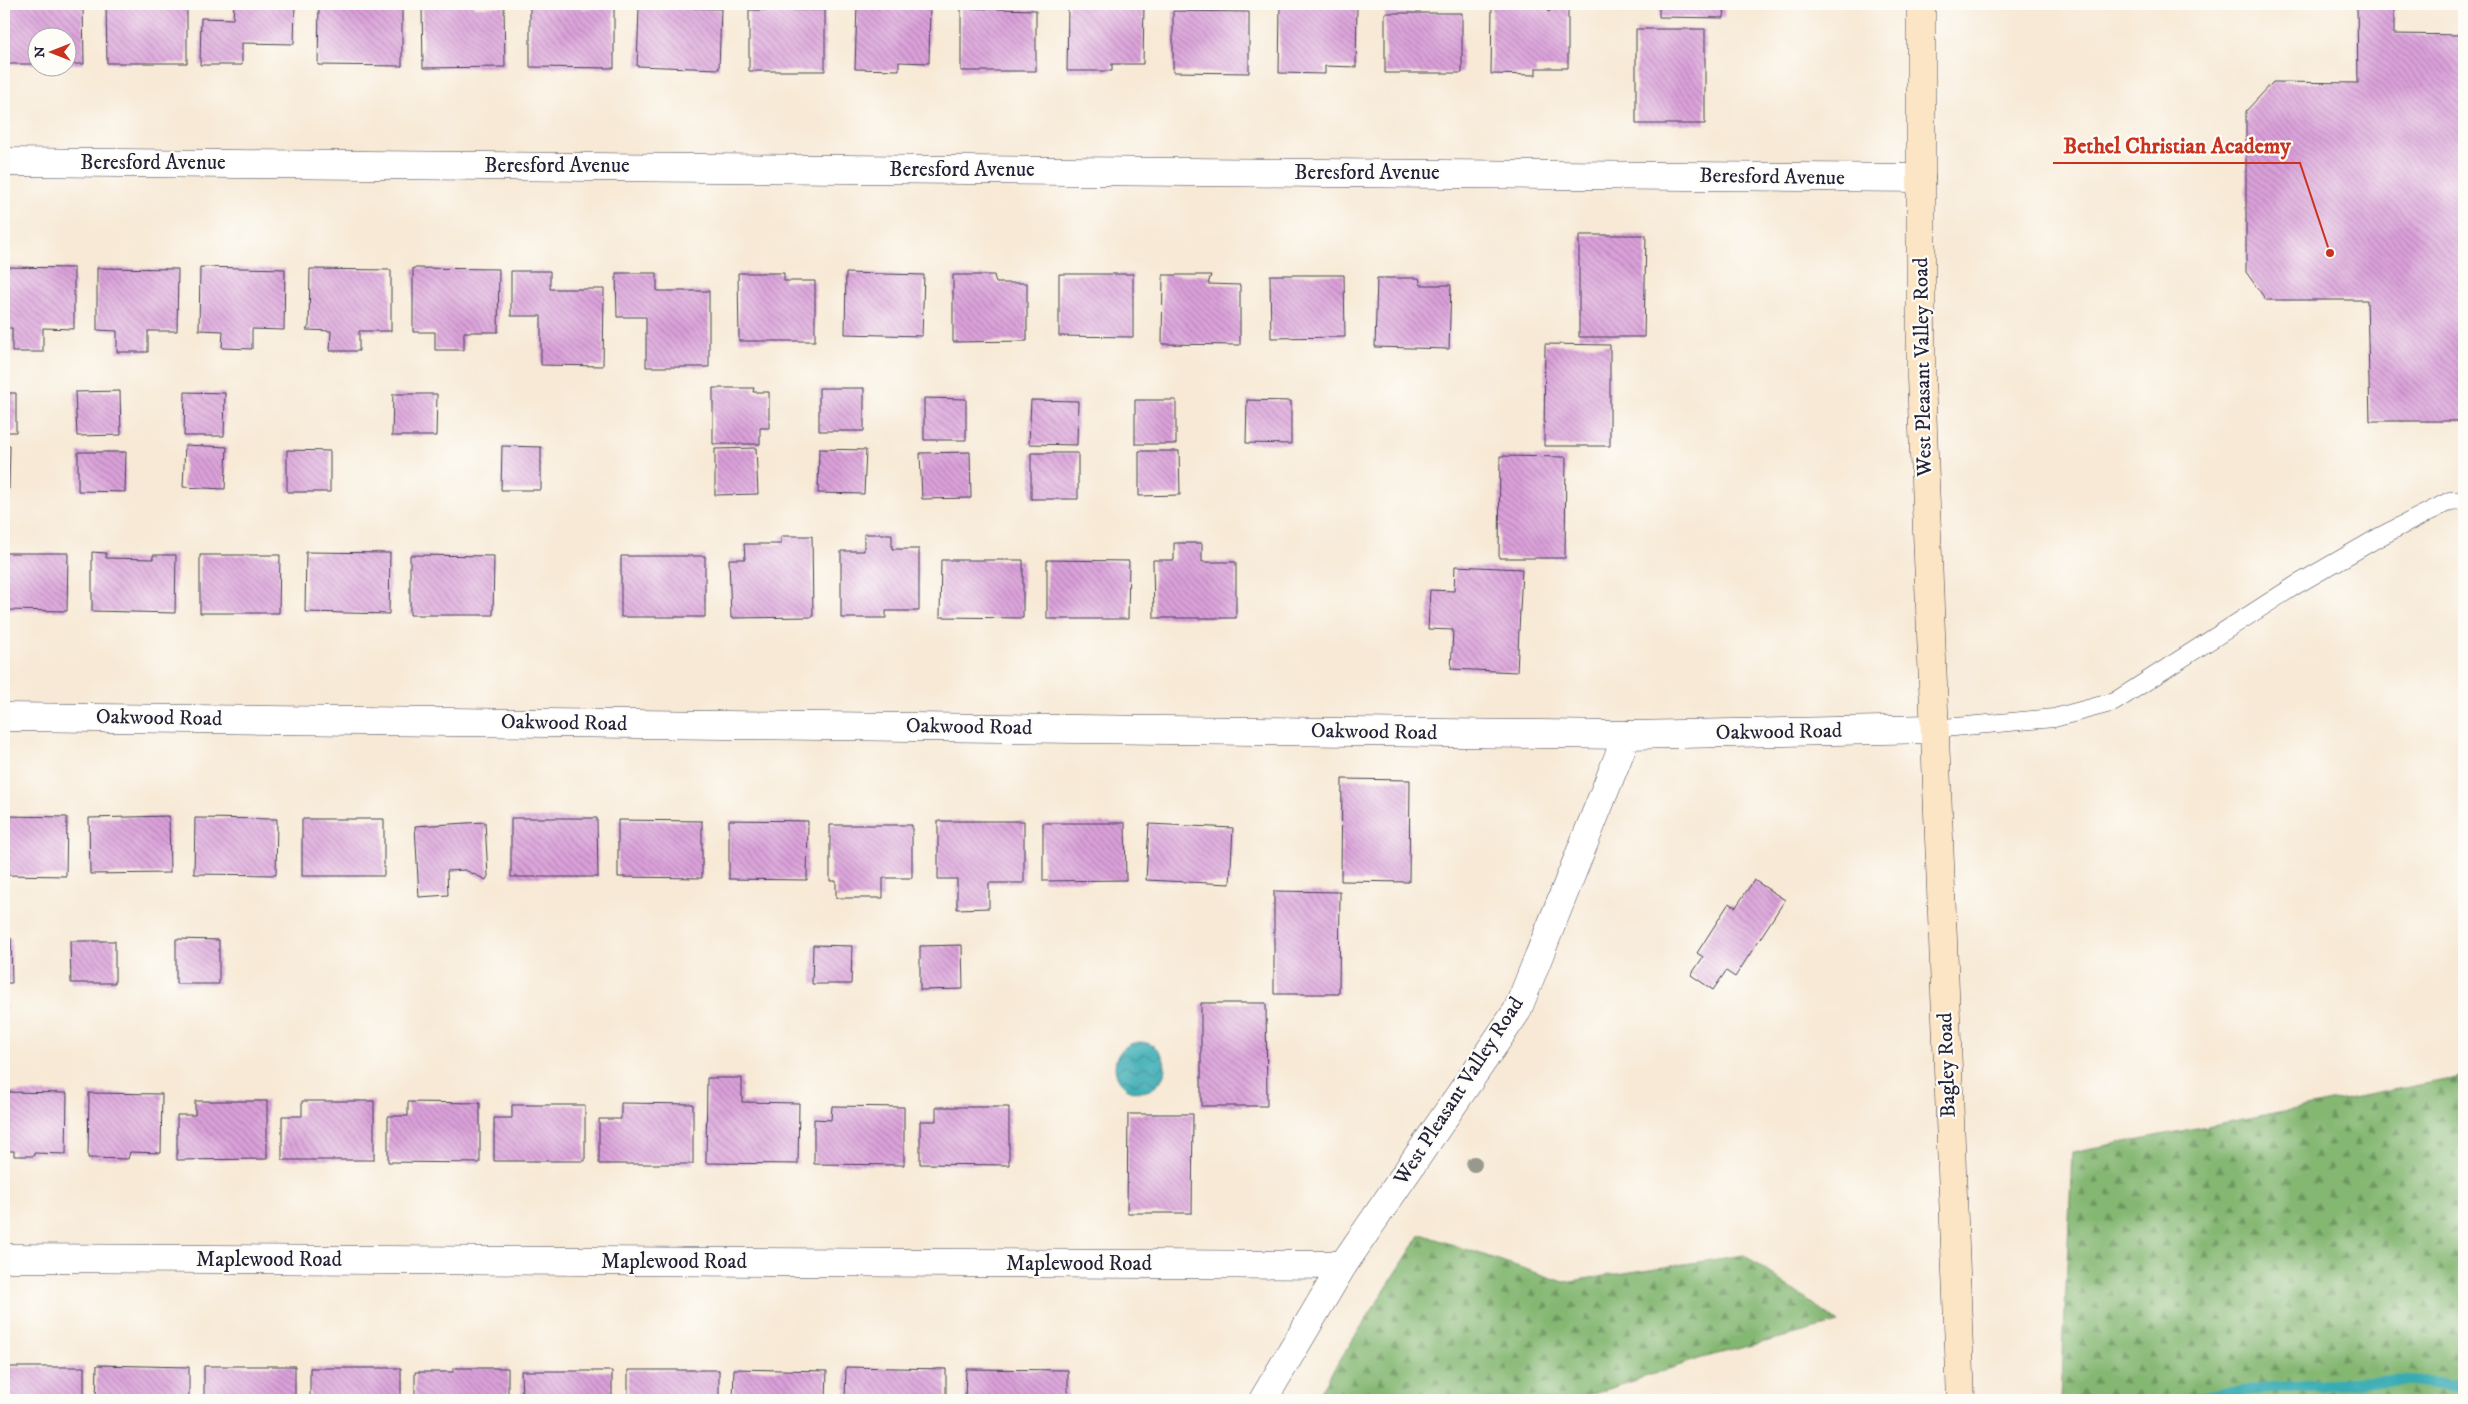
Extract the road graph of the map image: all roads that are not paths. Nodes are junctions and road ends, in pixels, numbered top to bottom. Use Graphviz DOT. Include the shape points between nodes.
graph roads {
  1 [pos="1921,4"];
  2 [pos="4,162"];
  3 [pos="1921,178"];
  4 [pos="2464,500"];
  5 [pos="4,717"];
  6 [pos="1934,729"];
  7 [pos="1627,735"];
  8 [pos="4,1258"];
  9 [pos="1343,1265"];
  10 [pos="1263,1400"];
  11 [pos="1961,1400"];
  1 -- 3 [label="main road, West Pleasant Valley Road"];
  2 -- 3 [label="street, Beresford Avenue"];
  3 -- 6 [label="main road, West Pleasant Valley Road" via="1921,378"];
  4 -- 6 [label="lane" via="2450,501 2296,585 2114,702 2054,718"];
  5 -- 7 [label="street, Oakwood Road"];
  6 -- 7 [label="street, Oakwood Road"];
  6 -- 11 [label="main road, Bagley Road"];
  7 -- 9 [label="street, West Pleasant Valley Road" via="1517,1011"];
  8 -- 9 [label="street, Maplewood Road"];
  9 -- 10 [label="street, West Pleasant Valley Road"];
}
